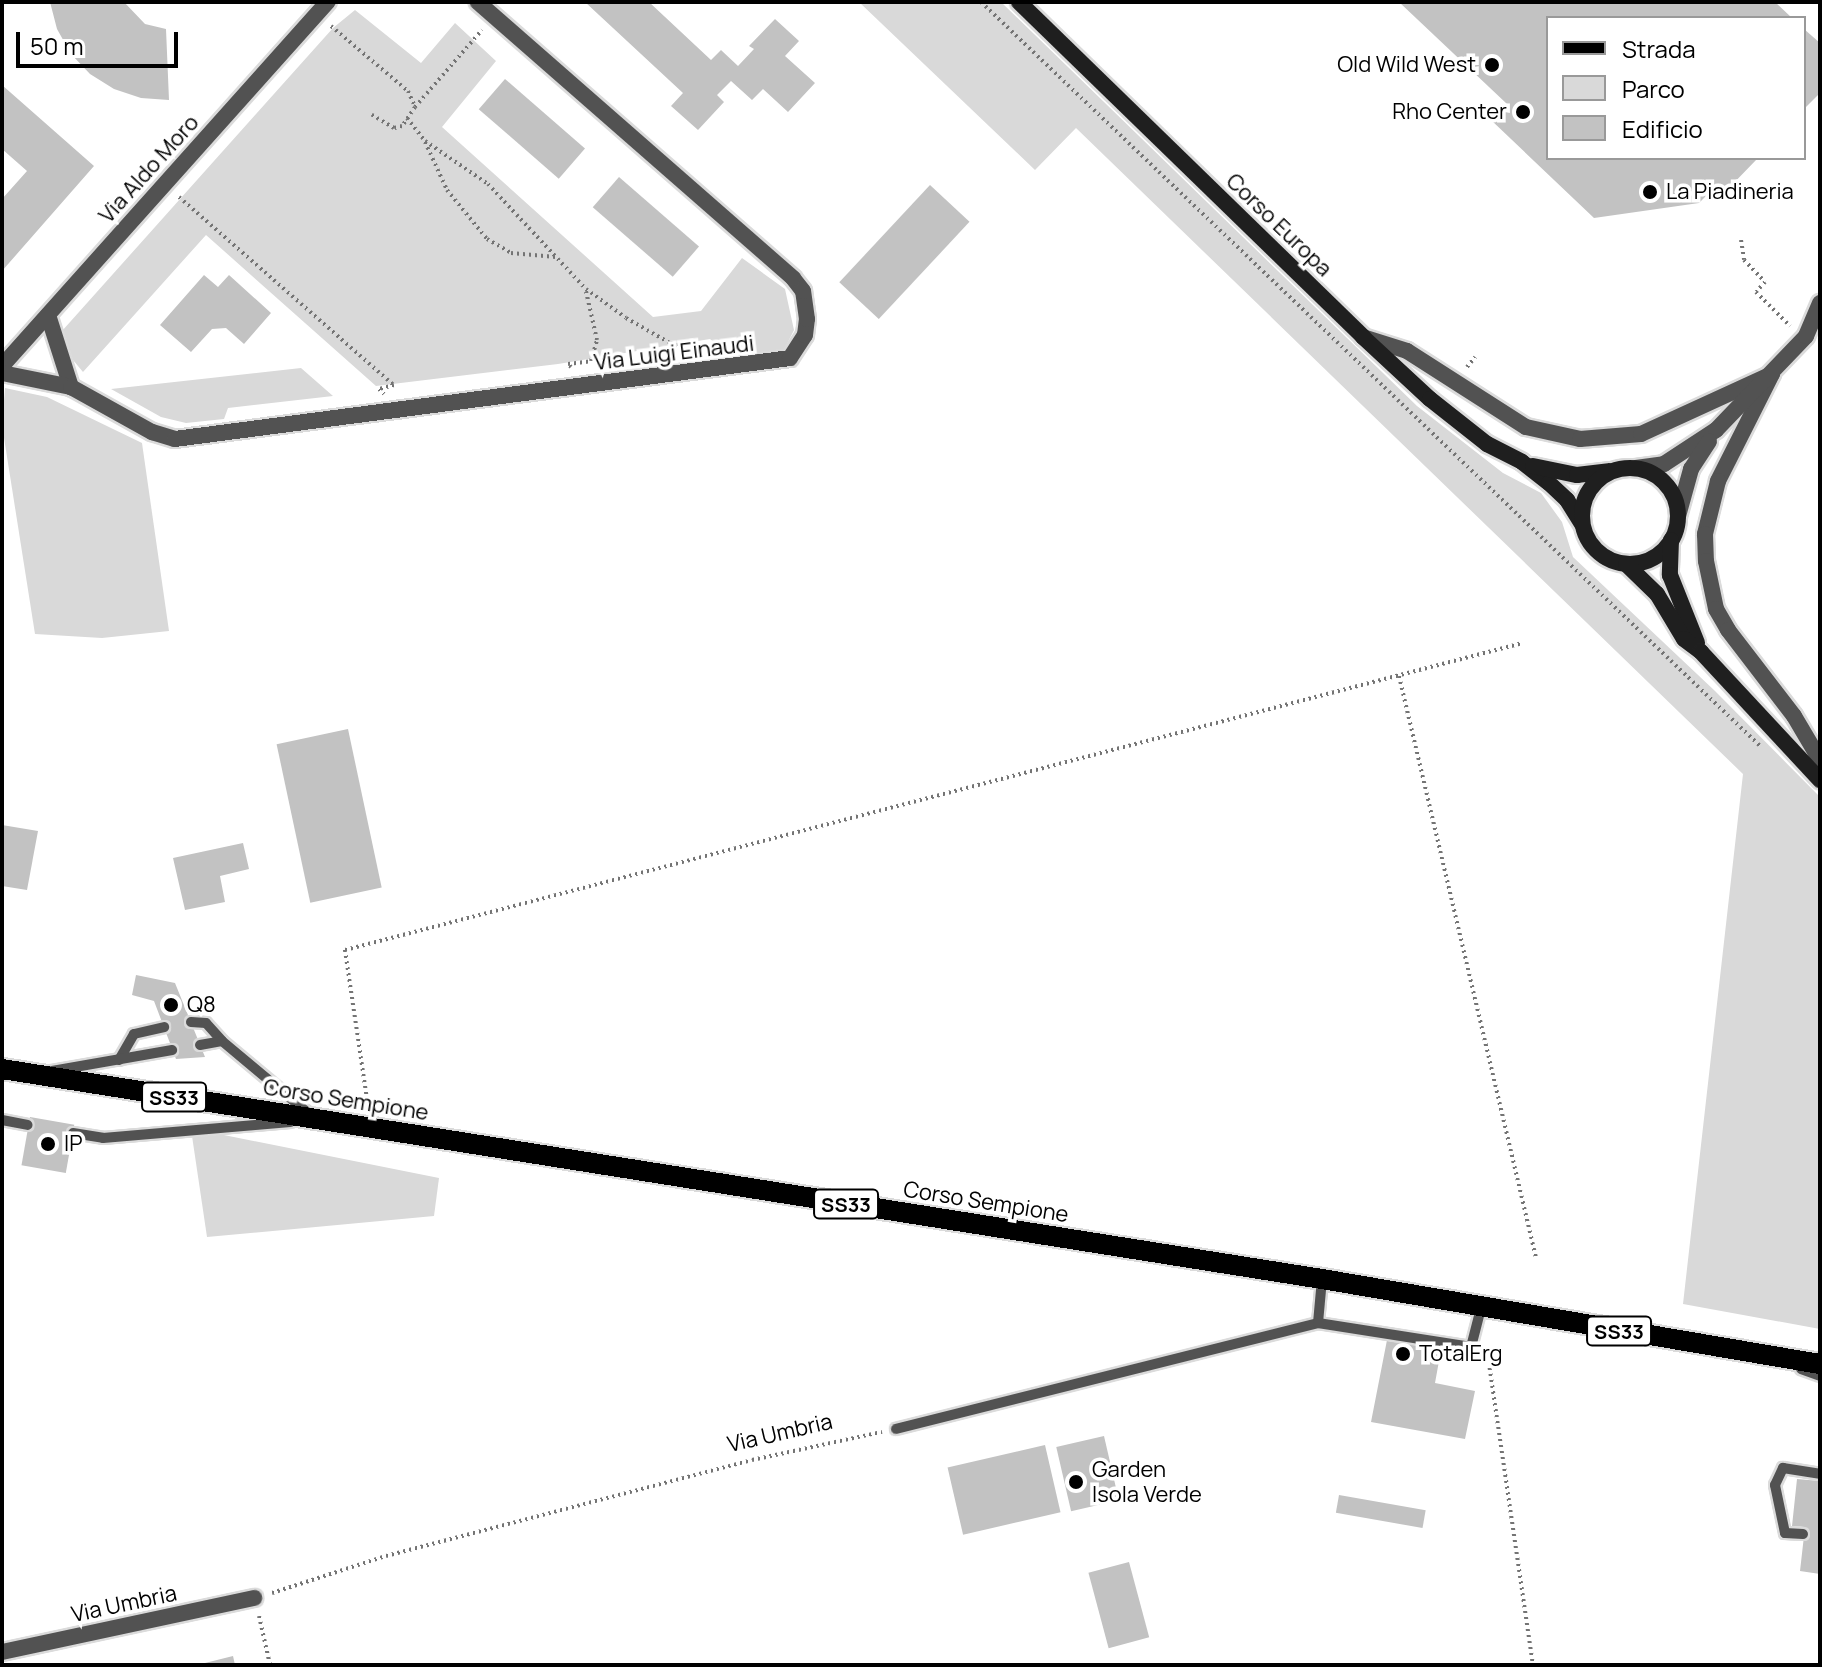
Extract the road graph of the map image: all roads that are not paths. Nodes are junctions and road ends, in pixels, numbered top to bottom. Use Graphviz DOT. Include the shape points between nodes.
graph roads {
  1 [pos="478,2"];
  2 [pos="1019,2"];
  3 [pos="323,8"];
  4 [pos="1820,303"];
  5 [pos="48,315"];
  6 [pos="1820,327"];
  7 [pos="1363,337"];
  8 [pos="1804,338"];
  9 [pos="2,366"];
  10 [pos="2,373"];
  11 [pos="1772,374"];
  12 [pos="71,387"];
  13 [pos="1716,430"];
  14 [pos="1522,462"];
  15 [pos="1636,468"];
  16 [pos="1614,470"];
  17 [pos="1678,516"];
  18 [pos="1582,524"];
  19 [pos="1672,539"];
  20 [pos="1626,564"];
  21 [pos="1701,652"];
  22 [pos="1820,760"];
  23 [pos="1820,780"];
  24 [pos="191,1022"];
  25 [pos="164,1027"];
  26 [pos="222,1041"];
  27 [pos="200,1045"];
  28 [pos="172,1050"];
  29 [pos="119,1060"];
  30 [pos="2,1069"];
  31 [pos="32,1075"];
  32 [pos="316,1119"];
  33 [pos="2,1120"];
  34 [pos="28,1125"];
  35 [pos="73,1133"];
  36 [pos="1322,1279"];
  37 [pos="1481,1308"];
  38 [pos="1318,1323"];
  39 [pos="1757,1354"];
  40 [pos="1820,1364"];
  41 [pos="1820,1376"];
  42 [pos="896,1429"];
  43 [pos="1820,1474"];
  44 [pos="1803,1534"];
  45 [pos="254,1598"];
  46 [pos="2,1652"];
  1 -- 12 [label="street, Via Luigi Einaudi" via="793,278 807,304 805,335 790,358 175,439 152,432"];
  2 -- 7 [label="main road, Corso Europa"];
  3 -- 5 [label="street, Via Aldo Moro"];
  4 -- 8 [label="street"];
  5 -- 9 [label="street, Via Aldo Moro"];
  5 -- 12 [label="street"];
  6 -- 8 [label="street"];
  7 -- 11 [label="street" via="1407,351 1526,427 1580,439 1641,434"];
  7 -- 14 [label="main road, Corso Europa" via="1487,444"];
  8 -- 11 [label="street"];
  10 -- 12 [label="street, Via Luigi Einaudi"];
  11 -- 13 [label="street"];
  11 -- 22 [label="street" via="1718,481 1705,534 1706,561 1716,609 1728,630 1794,716"];
  13 -- 15 [label="street" via="1664,464"];
  13 -- 17 [label="street" via="1691,469"];
  14 -- 16 [label="main road, Corso Europa" via="1577,475"];
  14 -- 18 [label="main road, Corso Europa" via="1567,500"];
  15 -- 16 [label="main road"];
  15 -- 17 [label="main road" via="1666,484"];
  16 -- 18 [label="main road" via="1592,485"];
  17 -- 19 [label="main road"];
  18 -- 20 [label="main road" via="1593,547"];
  19 -- 20 [label="main road" via="1647,560"];
  19 -- 21 [label="main road" via="1670,575"];
  20 -- 21 [label="main road" via="1657,594 1684,639"];
  21 -- 23 [label="main road"];
  24 -- 26 [label="lane" via="206,1023"];
  25 -- 29 [label="lane" via="134,1034"];
  26 -- 27 [label="lane"];
  26 -- 32 [label="lane"];
  28 -- 29 [label="lane"];
  29 -- 31 [label="lane"];
  30 -- 31 [label="main road, Corso Sempione / SS33"];
  31 -- 32 [label="main road, Corso Sempione / SS33"];
  32 -- 35 [label="lane" via="103,1138"];
  32 -- 36 [label="main road, Corso Sempione / SS33"];
  33 -- 34 [label="lane"];
  36 -- 37 [label="main road, Corso Sempione / SS33"];
  36 -- 38 [label="lane"];
  37 -- 38 [label="lane" via="1471,1347"];
  37 -- 39 [label="main road, Corso Sempione / SS33"];
  38 -- 42 [label="lane"];
  39 -- 40 [label="main road, Corso Sempione / SS33"];
  39 -- 41 [label="lane"];
  43 -- 44 [label="lane" via="1783,1468 1775,1485 1785,1533"];
  45 -- 46 [label="street, Via Umbria"];
}
